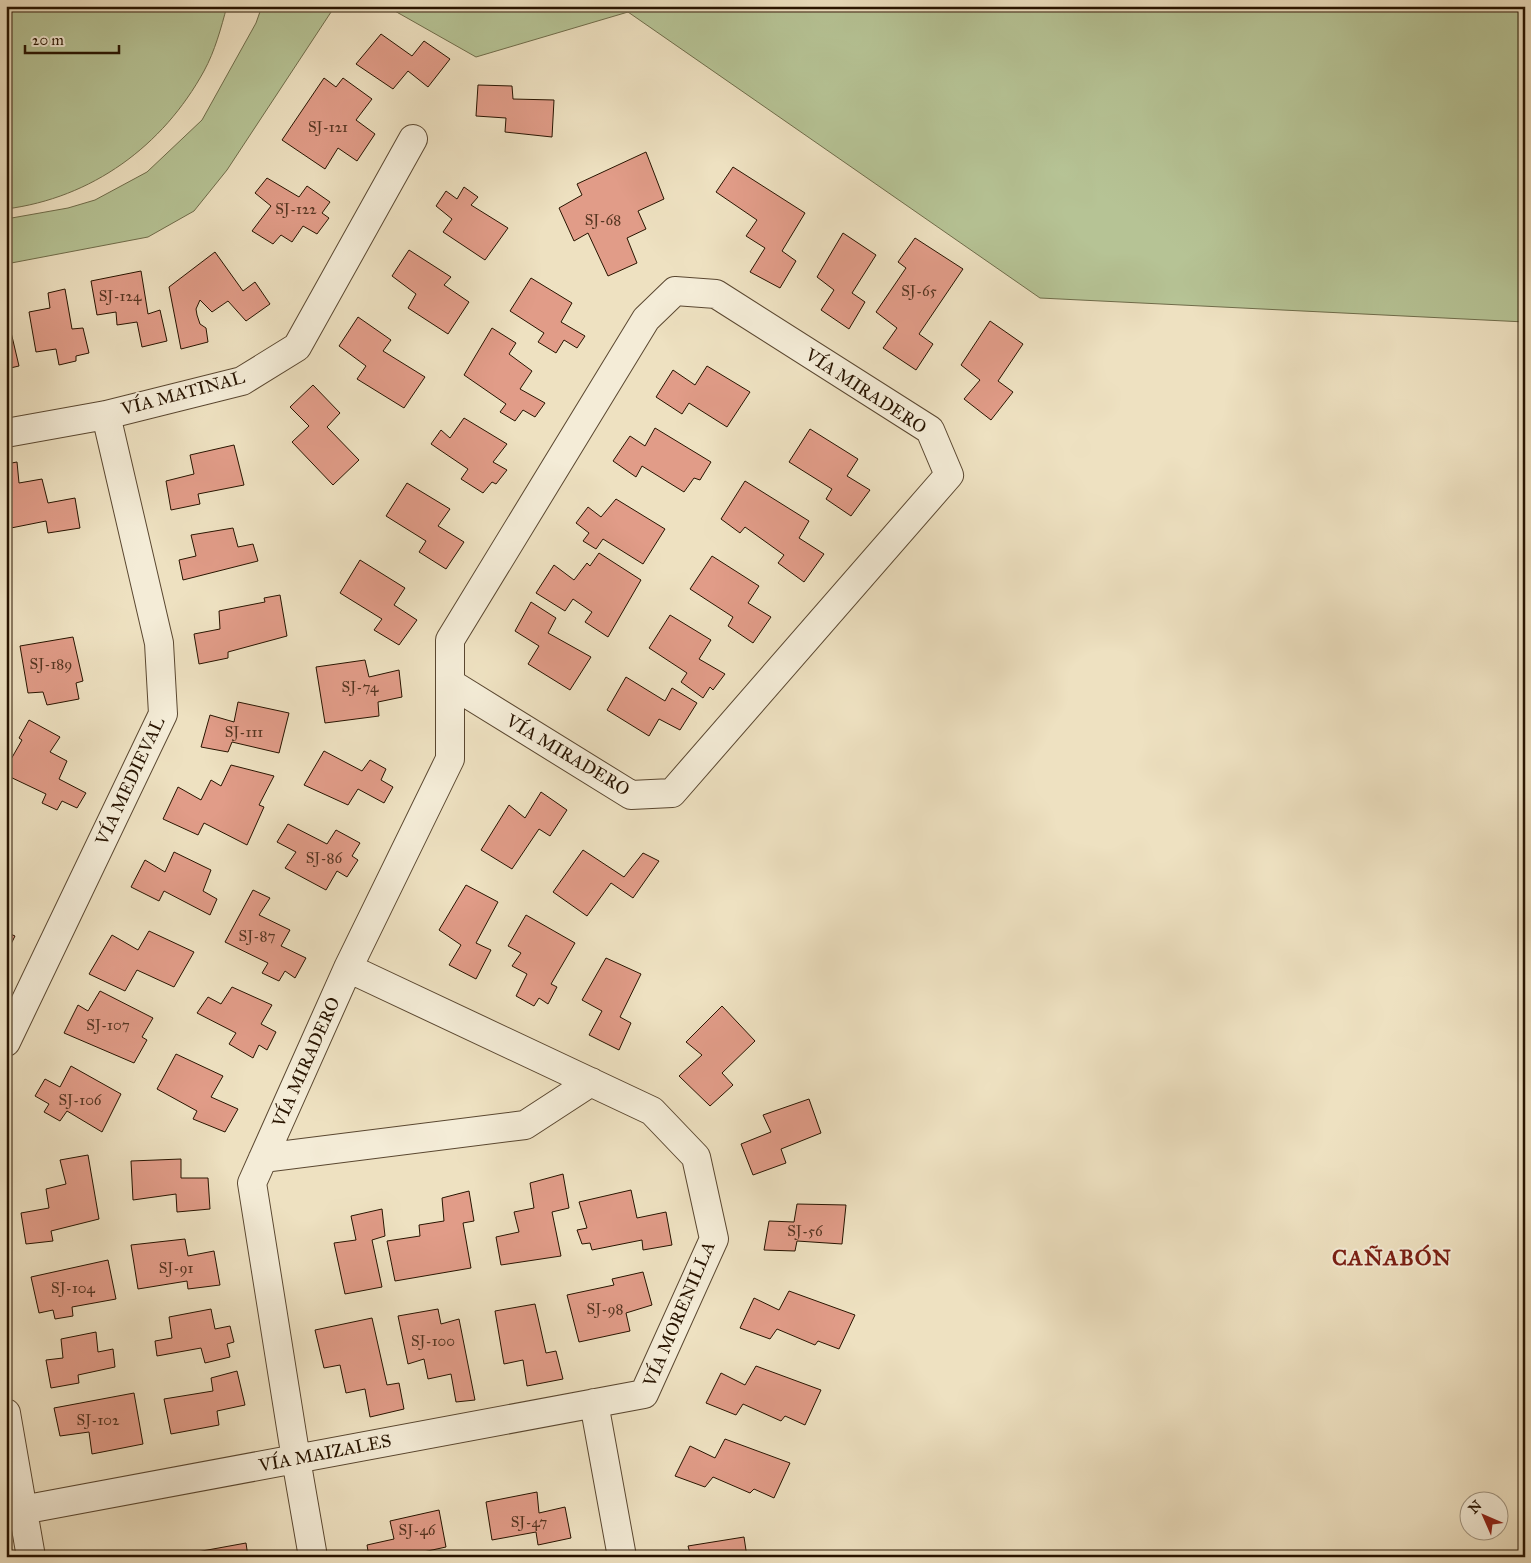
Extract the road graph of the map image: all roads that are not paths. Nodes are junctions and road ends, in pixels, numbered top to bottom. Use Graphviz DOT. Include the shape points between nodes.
graph roads {
  1 [pos="413,139"];
  2 [pos="106,414"];
  3 [pos="6,433"];
  4 [pos="450,683"];
  5 [pos="348,968"];
  6 [pos="6,1042"];
  7 [pos="591,1082"];
  8 [pos="263,1158"];
  9 [pos="644,1394"];
  10 [pos="594,1403"];
  11 [pos="6,1414"];
  12 [pos="296,1459"];
  13 [pos="14,1511"];
  14 [pos="31,1557"];
  15 [pos="313,1557"];
  16 [pos="622,1557"];
  1 -- 2 [label="street, VÍA MATINAL" via="297,347 242,381"];
  2 -- 3 [label="street, VÍA MATINAL"];
  2 -- 6 [label="street, VÍA MEDIEVAL" via="159,643 162,714"];
  4 -- 4 [label="street, VÍA MIRADERO" via="450,640 646,319 675,292 716,294 930,430 949,475 672,793 631,795"];
  4 -- 5 [label="street, VÍA MIRADERO" via="450,759"];
  5 -- 7 [label="street, VÍA MORENILLA"];
  5 -- 8 [label="street, VÍA MIRADERO"];
  7 -- 8 [label="street" via="525,1125"];
  7 -- 9 [label="street, VÍA MORENILLA" via="652,1111 696,1157 714,1239"];
  8 -- 12 [label="street, VÍA MIRADERO" via="252,1183"];
  9 -- 10 [label="street, VÍA MAIZALES"];
  10 -- 12 [label="street, VÍA MAIZALES"];
  10 -- 16 [label="street"];
  11 -- 13 [label="street"];
  12 -- 13 [label="street, VÍA MAIZALES"];
  12 -- 15 [label="street, VÍA MIRADERO"];
  13 -- 14 [label="street"];
}
